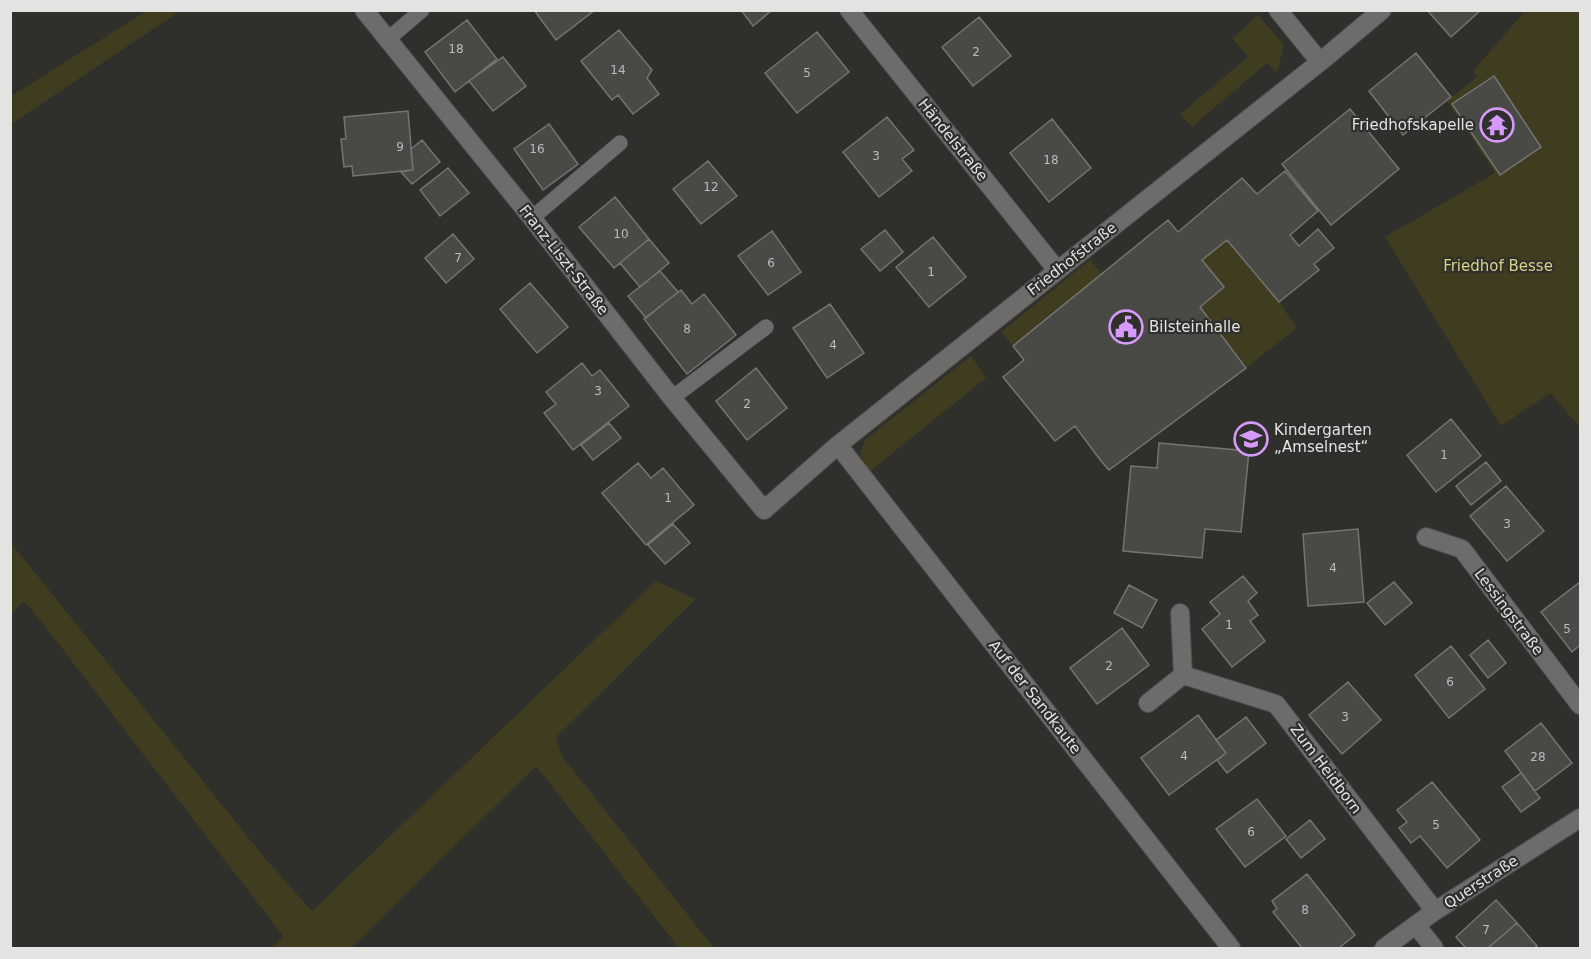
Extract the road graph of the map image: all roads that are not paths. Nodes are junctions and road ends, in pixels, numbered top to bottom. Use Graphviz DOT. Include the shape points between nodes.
graph roads {
  1 [pos="364,10"];
  2 [pos="422,10"];
  3 [pos="849,10"];
  4 [pos="1278,10"];
  5 [pos="1382,10"];
  6 [pos="387,40"];
  7 [pos="1320,62"];
  8 [pos="620,143"];
  9 [pos="532,218"];
  10 [pos="1058,270"];
  11 [pos="766,327"];
  12 [pos="672,398"];
  13 [pos="838,445"];
  14 [pos="764,510"];
  15 [pos="1426,537"];
  16 [pos="1180,613"];
  17 [pos="1183,675"];
  18 [pos="1148,703"];
  19 [pos="1581,705"];
  20 [pos="1581,818"];
  21 [pos="1435,911"];
  22 [pos="1416,925"];
  23 [pos="1231,948"];
  24 [pos="1384,948"];
  25 [pos="1434,948"];
  1 -- 6 [label="street, Franz-Liszt-Straße"];
  2 -- 6 [label="lane"];
  3 -- 10 [label="street, Händelstraße"];
  4 -- 7 [label="street"];
  5 -- 7 [label="street, Friedhofstraße"];
  6 -- 9 [label="street, Franz-Liszt-Straße"];
  7 -- 10 [label="street, Friedhofstraße"];
  8 -- 9 [label="lane"];
  9 -- 12 [label="street, Franz-Liszt-Straße"];
  10 -- 13 [label="street, Friedhofstraße"];
  11 -- 12 [label="lane"];
  12 -- 14 [label="street, Franz-Liszt-Straße"];
  13 -- 14 [label="street, Friedhofstraße"];
  13 -- 23 [label="street, Auf der Sandkaute"];
  15 -- 19 [label="street, Lessingstraße" via="1462,549"];
  16 -- 17 [label="street"];
  17 -- 18 [label="street"];
  17 -- 21 [label="street, Zum Heidborn" via="1276,704"];
  20 -- 21 [label="street, Querstraße"];
  21 -- 22 [label="street, Querstraße"];
  22 -- 24 [label="street, Querstraße"];
  22 -- 25 [label="street"];
}
